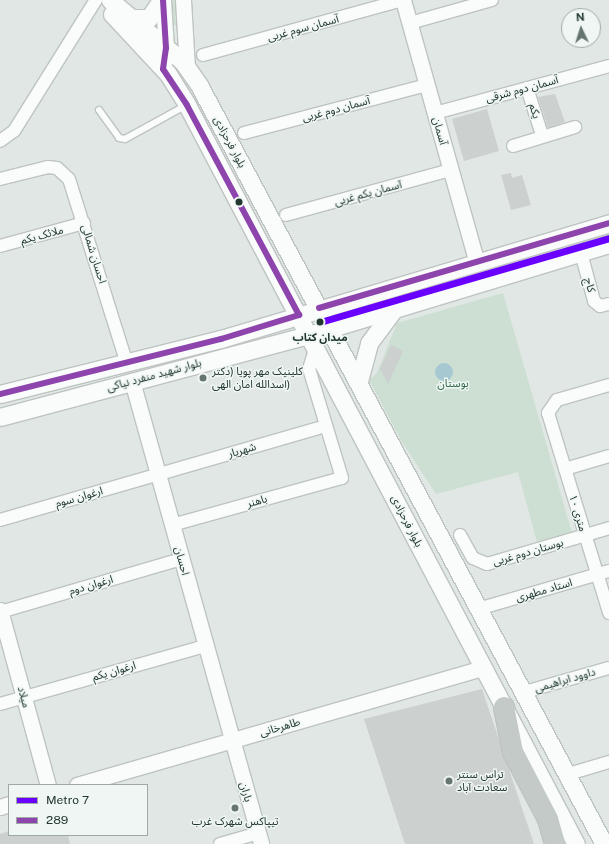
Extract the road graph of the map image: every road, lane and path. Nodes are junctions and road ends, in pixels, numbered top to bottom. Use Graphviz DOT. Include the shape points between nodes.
graph roads {
  1 [pos="96,0"];
  2 [pos="103,0"];
  3 [pos="110,0"];
  4 [pos="162,0"];
  5 [pos="183,0"];
  6 [pos="403,0"];
  7 [pos="492,0"];
  8 [pos="130,18"];
  9 [pos="410,23"];
  10 [pos="166,48"];
  11 [pos="203,55"];
  12 [pos="609,66"];
  13 [pos="187,67"];
  14 [pos="163,69"];
  15 [pos="427,85"];
  16 [pos="527,88"];
  17 [pos="187,105"];
  18 [pos="99,110"];
  19 [pos="435,112"];
  20 [pos="575,127"];
  21 [pos="244,134"];
  22 [pos="542,135"];
  23 [pos="0,141"];
  24 [pos="513,146"];
  25 [pos="451,170"];
  26 [pos="0,179"];
  27 [pos="286,215"];
  28 [pos="609,223"];
  29 [pos="84,224"];
  30 [pos="282,243"];
  31 [pos="609,244"];
  32 [pos="0,246"];
  33 [pos="264,251"];
  34 [pos="581,253"];
  35 [pos="477,262"];
  36 [pos="609,304"];
  37 [pos="319,308"];
  38 [pos="395,308"];
  39 [pos="299,315"];
  40 [pos="331,328"];
  41 [pos="312,342"];
  42 [pos="126,361"];
  43 [pos="132,381"];
  44 [pos="359,381"];
  45 [pos="609,385"];
  46 [pos="0,394"];
  47 [pos="0,417"];
  48 [pos="326,426"];
  49 [pos="394,448"];
  50 [pos="609,456"];
  51 [pos="374,458"];
  52 [pos="565,469"];
  53 [pos="158,475"];
  54 [pos="0,520"];
  55 [pos="172,525"];
  56 [pos="609,528"];
  57 [pos="460,535"];
  58 [pos="585,536"];
  59 [pos="182,559"];
  60 [pos="603,573"];
  61 [pos="478,609"];
  62 [pos="0,611"];
  63 [pos="609,613"];
  64 [pos="205,646"];
  65 [pos="483,668"];
  66 [pos="609,668"];
  67 [pos="521,693"];
  68 [pos="24,697"];
  69 [pos="0,704"];
  70 [pos="504,707"];
  71 [pos="231,741"];
  72 [pos="609,762"];
  73 [pos="565,775"];
  74 [pos="48,784"];
  75 [pos="80,784"];
  76 [pos="260,838"];
  77 [pos="220,844"];
  78 [pos="555,844"];
  79 [pos="576,844"];
  80 [pos="604,844"];
  1 -- 23 [label="street" via="14,131"];
  2 -- 14 [label="main road, بلوار فرحزادی" via="121,26"];
  3 -- 8 [label="main road, بلوار فرحزادی"];
  4 -- 8 [label="main road" via="148,18"];
  4 -- 10 [label="street"];
  5 -- 13 [label="street"];
  6 -- 9 [label="street, آسمان"];
  6 -- 11 [label="street, آسمان سوم غربی"];
  7 -- 9 [label="street"];
  8 -- 10 [label="main road, بلوار فرحزادی"];
  9 -- 15 [label="street, آسمان"];
  10 -- 13 [label="main road, بلوار فرحزادی"];
  10 -- 14 [label="street"];
  12 -- 16 [label="street, آسمان دوم شرقی"];
  13 -- 30 [label="main road, بلوار فرحزادی"];
  14 -- 17 [label="main road, بلوار فرحزادی"];
  15 -- 19 [label="street, آسمان"];
  15 -- 21 [label="street, آسمان دوم غربی"];
  16 -- 19 [label="street, آسمان دوم شرقی"];
  16 -- 22 [label="street, یکم"];
  17 -- 18 [label="lane" via="125,139 119,138"];
  17 -- 33 [label="main road, بلوار فرحزادی"];
  19 -- 25 [label="street, آسمان"];
  20 -- 22 [label="street"];
  22 -- 24 [label="street"];
  25 -- 27 [label="street, آسمان یکم غربی"];
  25 -- 35 [label="street, آسمان"];
  26 -- 29 [label="street, احسان شمالی" via="40,167 57,168 68,179"];
  28 -- 35 [label="main road, بلوار شهید منفرد نیاکی"];
  29 -- 32 [label="street, ملائک یکم"];
  29 -- 42 [label="street, احسان شمالی"];
  30 -- 33 [label="main road" via="281,255 276,257"];
  30 -- 37 [label="main road, بلوار فرحزادی"];
  31 -- 34 [label="main road, بلوار شهید منفرد نیاکی"];
  33 -- 39 [label="main road, بلوار فرحزادی"];
  34 -- 36 [label="street, کاج" via="594,301 600,306"];
  34 -- 38 [label="main road, بلوار شهید منفرد نیاکی"];
  35 -- 37 [label="main road, بلوار شهید منفرد نیاکی"];
  37 -- 39 [label="main road, بلوار شهید منفرد نیاکی"];
  37 -- 40 [label="main road, بلوار فرحزادی"];
  38 -- 40 [label="main road, بلوار شهید منفرد نیاکی"];
  38 -- 44 [label="main road" via="369,343"];
  39 -- 41 [label="main road, بلوار فرحزادی"];
  39 -- 42 [label="main road, بلوار شهید منفرد نیاکی"];
  40 -- 41 [label="main road, بلوار شهید منفرد نیاکی"];
  40 -- 44 [label="main road, بلوار فرحزادی"];
  41 -- 43 [label="main road, بلوار شهید منفرد نیاکی"];
  41 -- 48 [label="street" via="309,369"];
  41 -- 51 [label="main road, بلوار فرحزادی"];
  42 -- 46 [label="main road, بلوار شهید منفرد نیاکی"];
  43 -- 47 [label="main road, بلوار شهید منفرد نیاکی"];
  43 -- 53 [label="street, احسان"];
  44 -- 49 [label="main road, بلوار فرحزادی"];
  45 -- 52 [label="street, ۱۰ متری" via="557,400 548,412"];
  48 -- 53 [label="street, شهریار"];
  48 -- 55 [label="street, باهنر" via="342,478"];
  49 -- 51 [label="main road" via="380,447"];
  49 -- 61 [label="main road, بلوار فرحزادی"];
  50 -- 52 [label="street"];
  51 -- 65 [label="main road, بلوار فرحزادی"];
  52 -- 58 [label="street, ۱۰ متری"];
  53 -- 54 [label="street, ارغوان سوم"];
  53 -- 55 [label="street, احسان"];
  55 -- 59 [label="street, احسان"];
  56 -- 58 [label="street, بوستان دوم غربی"];
  57 -- 58 [label="street, بوستان دوم غربی" via="474,558 487,564"];
  58 -- 60 [label="street, ۱۰ متری"];
  59 -- 62 [label="street, ارغوان دوم"];
  59 -- 64 [label="street, احسان"];
  60 -- 61 [label="street, استاد مطهری"];
  60 -- 63 [label="street, ۱۰ متری"];
  61 -- 67 [label="main road, بلوار فرحزادی"];
  62 -- 68 [label="street, میلاد"];
  64 -- 68 [label="street, ارغوان یکم"];
  64 -- 71 [label="street, احسان"];
  65 -- 70 [label="main road, بلوار فرحزادی"];
  65 -- 71 [label="street, طاهرخانی"];
  66 -- 67 [label="street, داوود ابراهیمی"];
  67 -- 73 [label="main road, بلوار فرحزادی"];
  68 -- 69 [label="street, ارغوان یکم"];
  68 -- 74 [label="street, میلاد"];
  70 -- 78 [label="highway" via="513,752 548,819"];
  70 -- 79 [label="main road, بلوار فرحزادی"];
  71 -- 75 [label="street, طاهرخانی"];
  71 -- 76 [label="street, باران"];
  72 -- 73 [label="street"];
  73 -- 80 [label="main road, بلوار فرحزادی"];
  76 -- 77 [label="street"];
}
